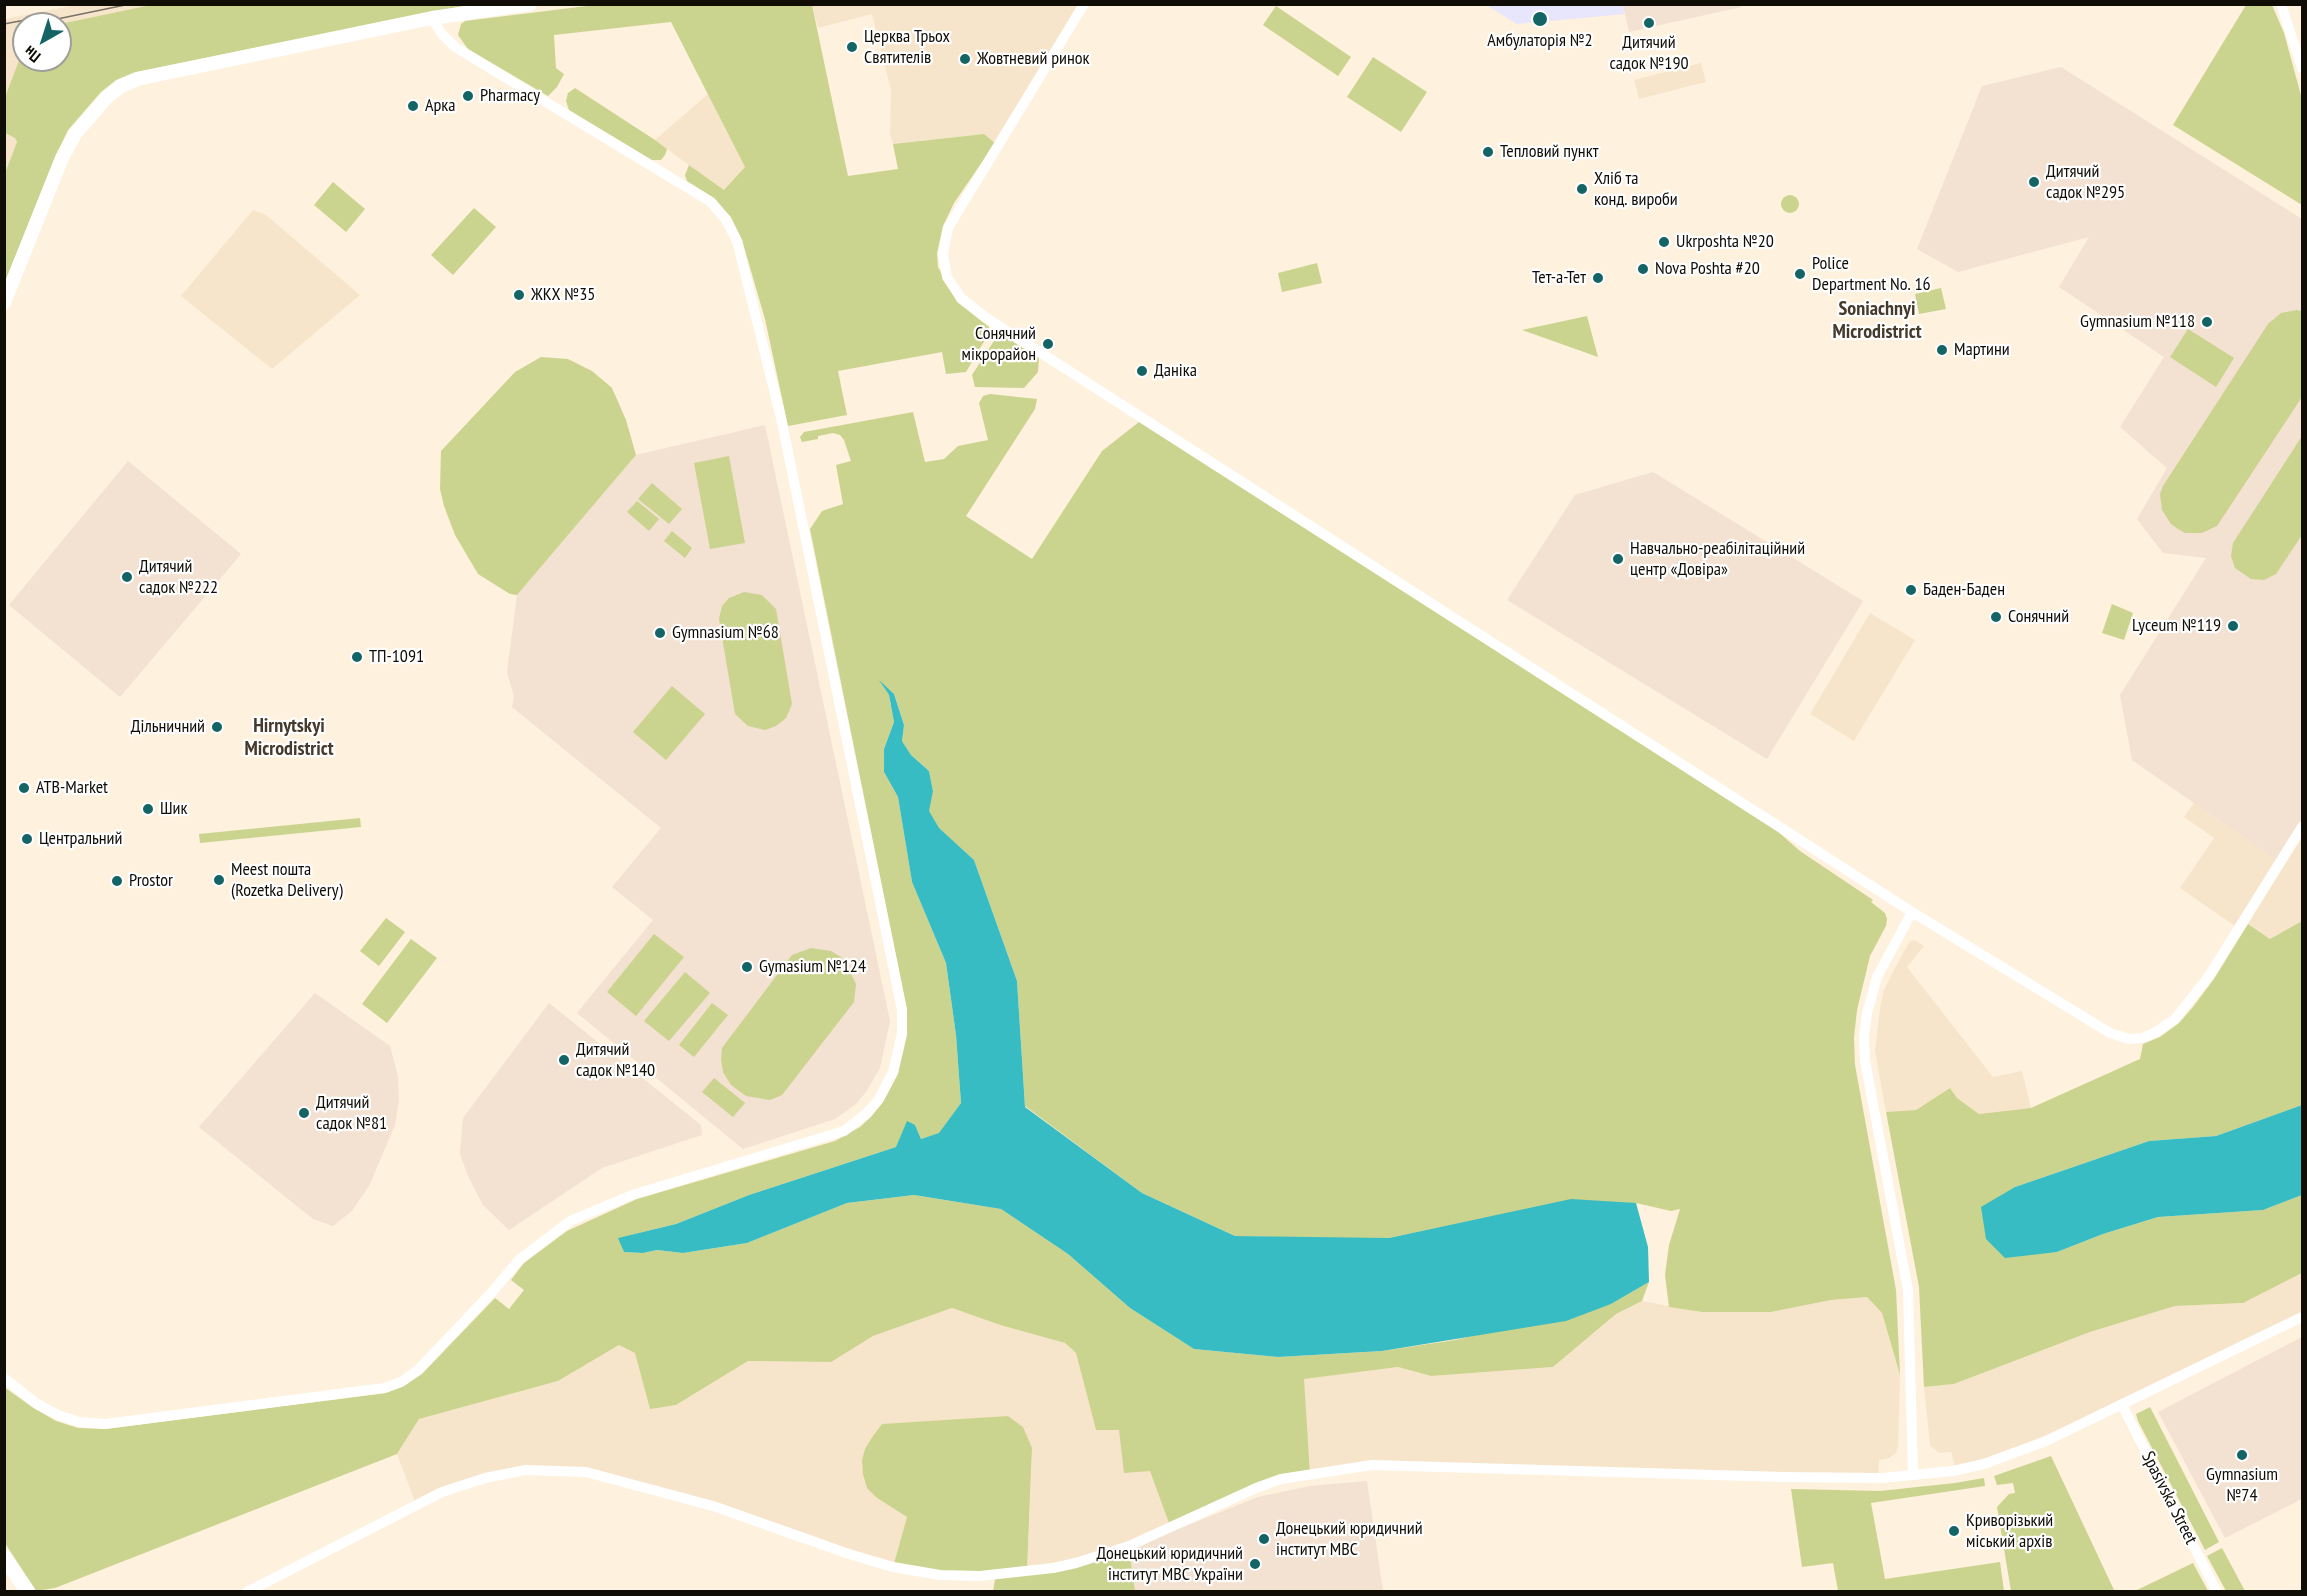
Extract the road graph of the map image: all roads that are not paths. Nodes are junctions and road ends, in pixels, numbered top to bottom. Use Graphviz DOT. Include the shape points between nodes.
graph roads {
  1 [pos="530,4"];
  2 [pos="1084,4"];
  3 [pos="2281,4"];
  4 [pos="432,18"];
  5 [pos="2302,68"];
  6 [pos="4,303"];
  7 [pos="2302,828"];
  8 [pos="1912,912"];
  9 [pos="2302,1317"];
  10 [pos="4,1378"];
  11 [pos="2122,1405"];
  12 [pos="1913,1475"];
  13 [pos="4,1557"];
  14 [pos="28,1592"];
  15 [pos="247,1592"];
  16 [pos="2217,1592"];
  1 -- 4 [label="street"];
  2 -- 8 [label="street" via="948,228 944,266 961,298"];
  3 -- 5 [label="street"];
  4 -- 6 [label="street" via="137,79 120,86 75,134 62,158"];
  4 -- 10 [label="street" via="455,47 711,202 737,241 782,418 902,1010 902,1033 893,1072 879,1099 844,1131 632,1196 570,1221 519,1260 418,1370 393,1385 105,1424 58,1415"];
  7 -- 8 [label="street" via="2190,1003 2175,1019 2142,1038 2128,1039 2090,1022"];
  8 -- 12 [label="street" via="1877,977 1864,1037 1865,1061 1908,1290"];
  9 -- 11 [label="street"];
  11 -- 12 [label="street" via="2046,1441 1984,1464"];
  11 -- 16 [label="street, Spasivska Street"];
  12 -- 15 [label="street" via="1725,1476 1372,1465 1273,1482 1129,1546 1076,1563 980,1576 940,1575 893,1567 713,1506 586,1472 526,1470 442,1492"];
  13 -- 14 [label="main road"];
}
